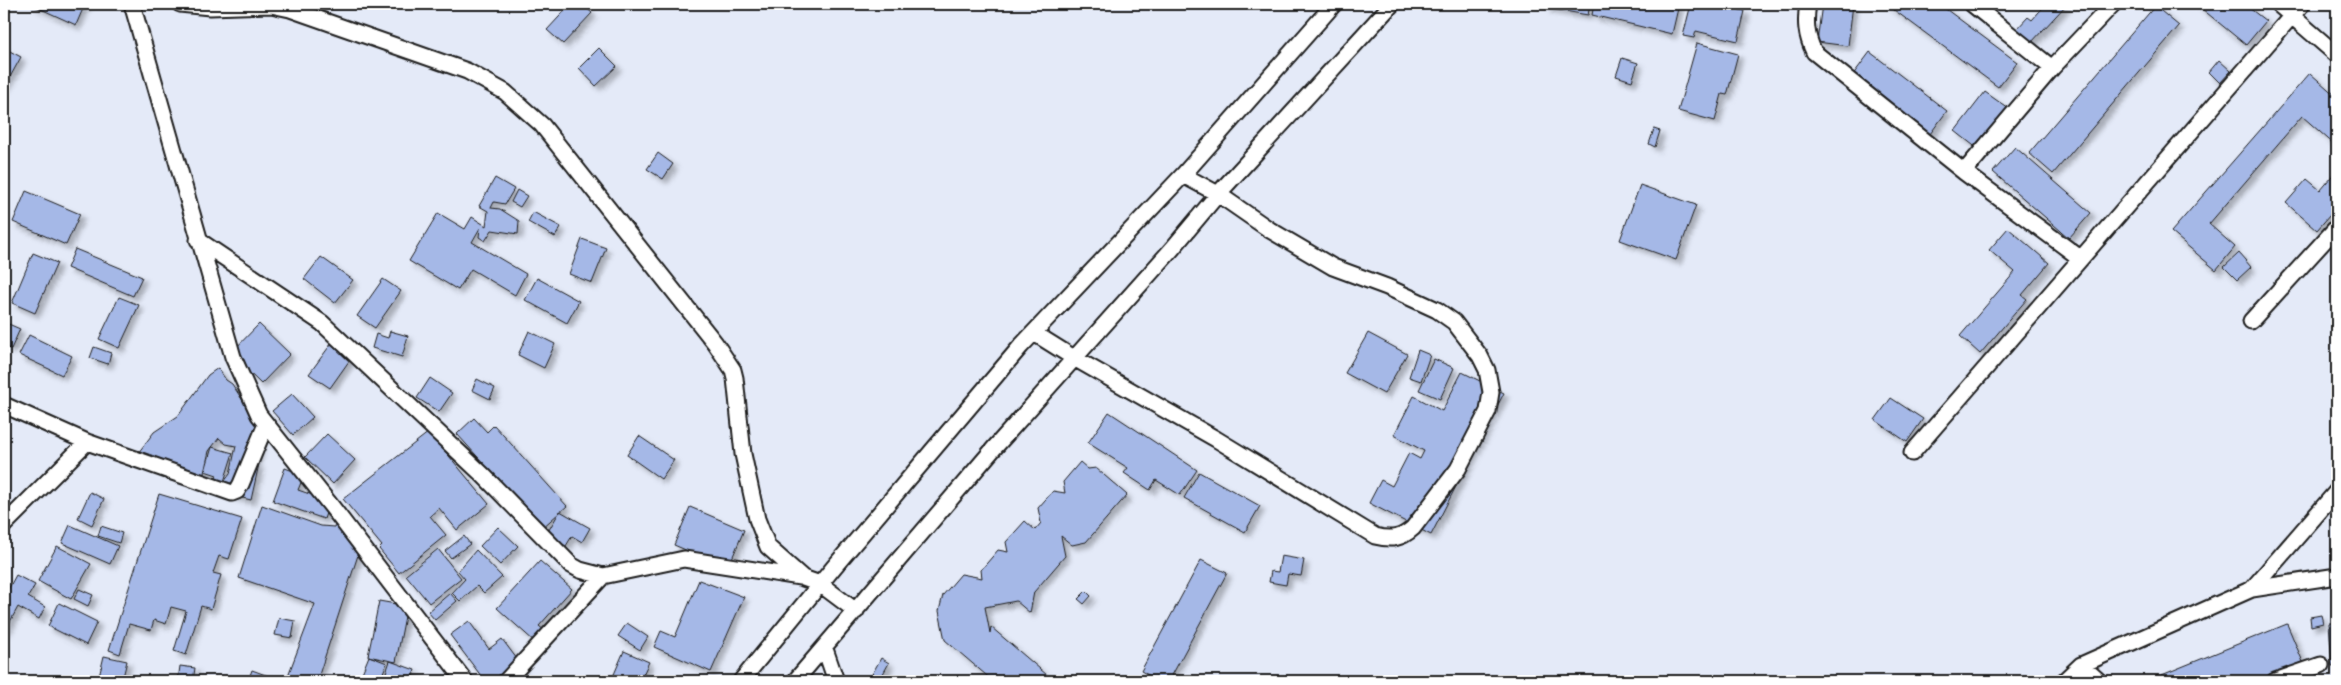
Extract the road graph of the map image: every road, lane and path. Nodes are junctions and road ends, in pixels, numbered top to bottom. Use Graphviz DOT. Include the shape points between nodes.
graph roads {
  1 [pos="132,4"];
  2 [pos="180,4"];
  3 [pos="1334,4"];
  4 [pos="1392,4"];
  5 [pos="1808,4"];
  6 [pos="1972,4"];
  7 [pos="2113,4"];
  8 [pos="2278,4"];
  9 [pos="2297,9"];
  10 [pos="2337,55"];
  11 [pos="2052,68"];
  12 [pos="1964,172"];
  13 [pos="1183,175"];
  14 [pos="1218,194"];
  15 [pos="2337,227"];
  16 [pos="198,240"];
  17 [pos="2080,258"];
  18 [pos="2251,321"];
  19 [pos="1034,332"];
  20 [pos="1074,358"];
  21 [pos="4,405"];
  22 [pos="266,424"];
  23 [pos="87,442"];
  24 [pos="1912,453"];
  25 [pos="2337,491"];
  26 [pos="4,525"];
  27 [pos="603,576"];
  28 [pos="2337,576"];
  29 [pos="803,578"];
  30 [pos="820,584"];
  31 [pos="2252,589"];
  32 [pos="856,611"];
  33 [pos="824,649"];
  34 [pos="2081,665"];
  35 [pos="2321,665"];
  36 [pos="465,681"];
  37 [pos="506,681"];
  38 [pos="741,681"];
  39 [pos="795,681"];
  40 [pos="836,681"];
  41 [pos="2064,681"];
  42 [pos="2099,681"];
  43 [pos="2275,681"];
  1 -- 16 [label="street"];
  2 -- 29 [label="street" via="271,5 346,27 467,71 504,92 542,125 733,370 743,454 757,519 768,547"];
  3 -- 13 [label="street"];
  4 -- 14 [label="street"];
  5 -- 12 [label="street" via="1805,19 1807,35 1814,52"];
  6 -- 11 [label="street"];
  7 -- 11 [label="street"];
  8 -- 9 [label="street"];
  9 -- 10 [label="street"];
  9 -- 17 [label="street"];
  11 -- 12 [label="street"];
  12 -- 17 [label="street"];
  13 -- 14 [label="street"];
  13 -- 19 [label="street"];
  14 -- 20 [label="street"];
  14 -- 20 [label="street" via="1270,230 1333,267 1437,310 1454,322 1480,356 1488,370 1491,392 1488,411 1458,469 1413,528 1396,538 1375,536 1216,439"];
  15 -- 18 [label="street"];
  16 -- 22 [label="street" via="233,357"];
  16 -- 27 [label="street" via="322,322 483,475 571,565"];
  17 -- 24 [label="street"];
  19 -- 20 [label="street"];
  19 -- 30 [label="street"];
  20 -- 32 [label="street"];
  21 -- 23 [label="street"];
  22 -- 23 [label="street" via="241,484 232,493"];
  22 -- 36 [label="street"];
  23 -- 26 [label="street"];
  25 -- 31 [label="street"];
  27 -- 29 [label="street" via="684,559"];
  27 -- 37 [label="street"];
  28 -- 31 [label="street"];
  29 -- 30 [label="street"];
  30 -- 32 [label="street"];
  30 -- 38 [label="street"];
  31 -- 34 [label="street"];
  32 -- 33 [label="street"];
  33 -- 39 [label="street"];
  33 -- 40 [label="street"];
  34 -- 41 [label="street"];
  34 -- 42 [label="street"];
  35 -- 43 [label="street"];
}
